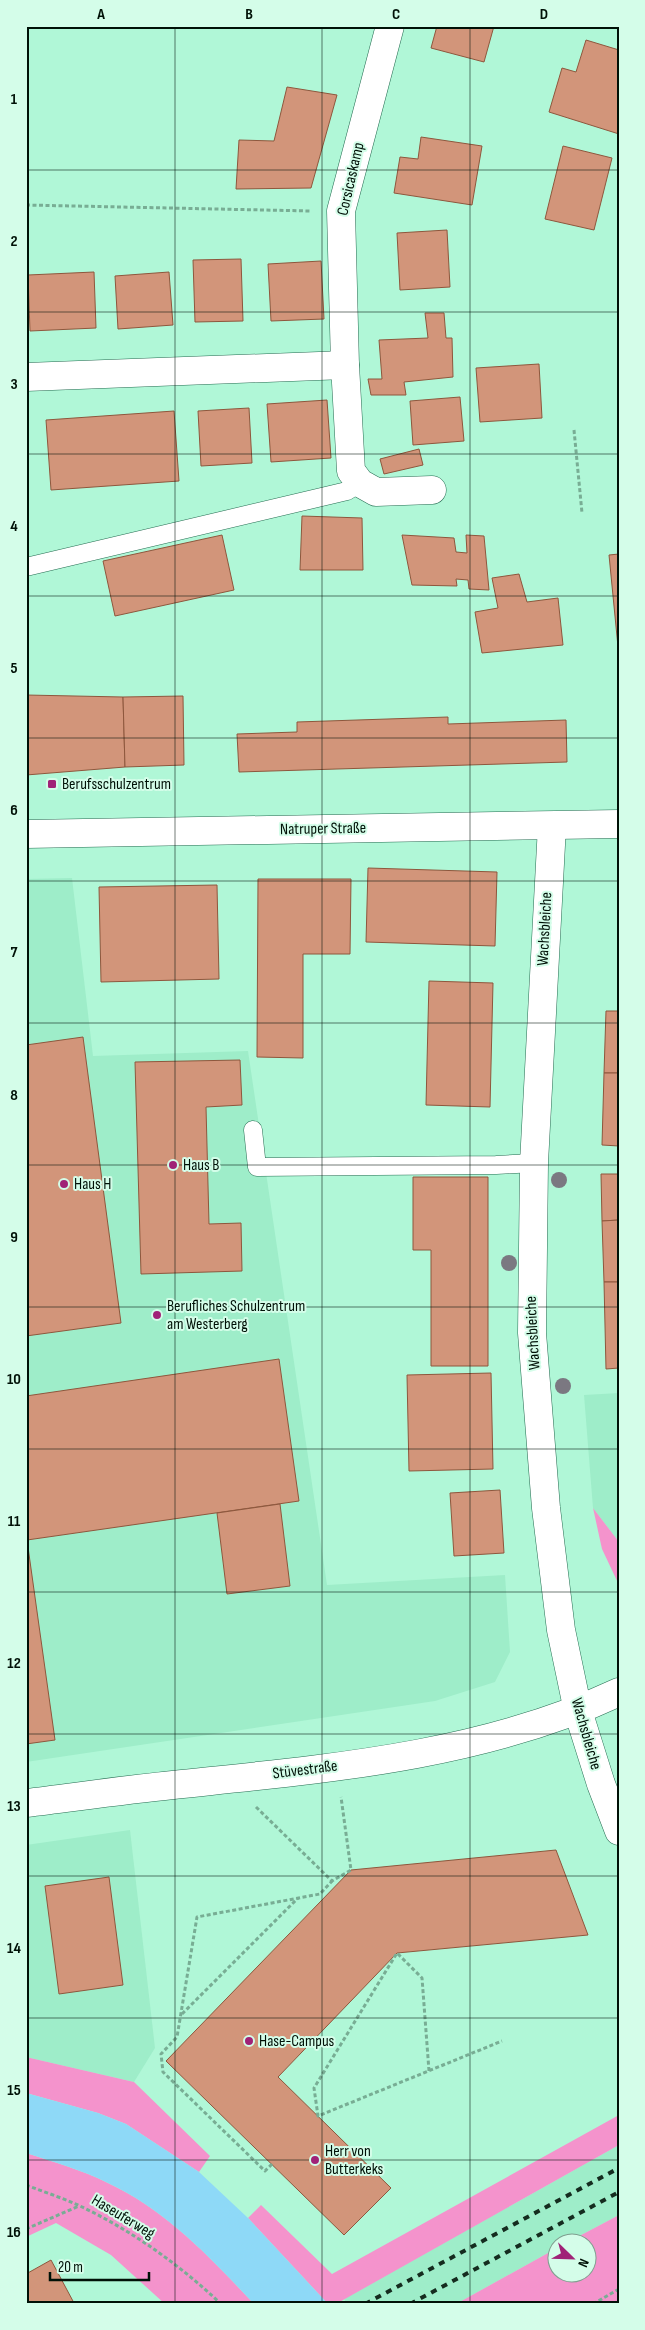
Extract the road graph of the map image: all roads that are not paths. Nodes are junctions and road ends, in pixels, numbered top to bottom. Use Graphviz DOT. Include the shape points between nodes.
graph roads {
  1 [pos="390,26"];
  2 [pos="345,365"];
  3 [pos="26,377"];
  4 [pos="360,483"];
  5 [pos="432,490"];
  6 [pos="26,567"];
  7 [pos="619,824"];
  8 [pos="552,826"];
  9 [pos="26,834"];
  10 [pos="253,1130"];
  11 [pos="534,1163"];
  12 [pos="619,1692"];
  13 [pos="578,1711"];
  14 [pos="26,1804"];
  15 [pos="619,1831"];
  1 -- 2 [label="street, Corsicaskamp" via="341,211"];
  2 -- 3 [label="street"];
  2 -- 4 [label="street, Corsicaskamp" via="351,472"];
  4 -- 5 [label="street" via="376,492"];
  4 -- 6 [label="lane" via="346,491"];
  7 -- 8 [label="street, Natruper Straße"];
  8 -- 9 [label="street, Natruper Straße"];
  8 -- 11 [label="street, Wachsbleiche"];
  10 -- 11 [label="lane" via="257,1167"];
  11 -- 13 [label="street, Wachsbleiche" via="532,1333 541,1450 561,1630"];
  12 -- 13 [label="street, Stüvestraße"];
  13 -- 14 [label="street, Stüvestraße" via="447,1748 337,1767"];
  13 -- 15 [label="street, Wachsbleiche"];
}
